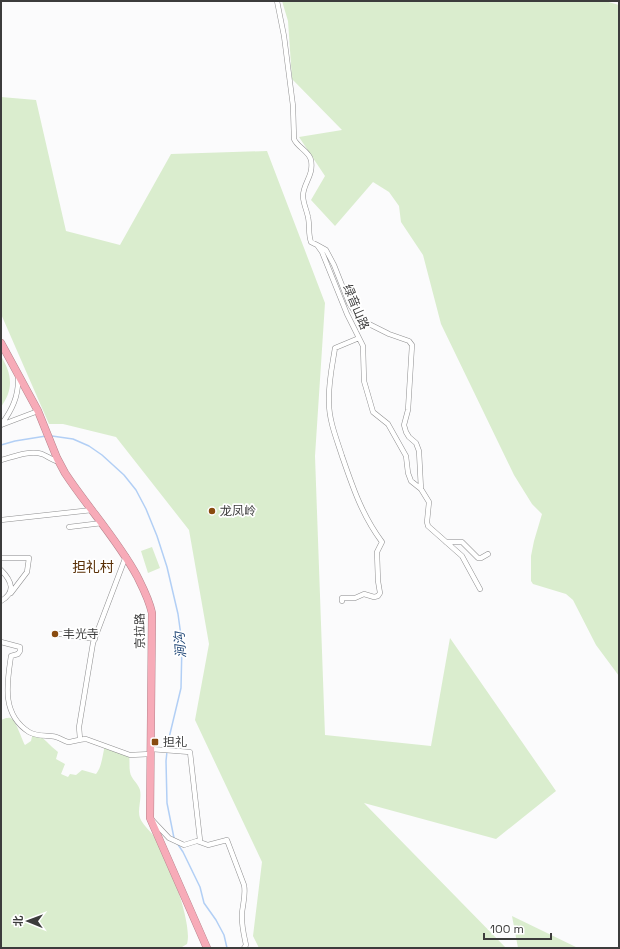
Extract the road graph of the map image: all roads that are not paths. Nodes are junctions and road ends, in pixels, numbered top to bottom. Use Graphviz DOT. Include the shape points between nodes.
graph roads {
  1 [pos="276,1"];
  2 [pos="317,245"];
  3 [pos="359,338"];
  4 [pos="1,343"];
  5 [pos="17,371"];
  6 [pos="40,413"];
  7 [pos="1,425"];
  8 [pos="1,460"];
  9 [pos="59,462"];
  10 [pos="421,489"];
  11 [pos="92,510"];
  12 [pos="1,520"];
  13 [pos="102,523"];
  14 [pos="69,527"];
  15 [pos="446,542"];
  16 [pos="488,554"];
  17 [pos="126,556"];
  18 [pos="1,558"];
  19 [pos="1,570"];
  20 [pos="480,589"];
  21 [pos="11,593"];
  22 [pos="1,601"];
  23 [pos="342,601"];
  24 [pos="60,634"];
  25 [pos="95,639"];
  26 [pos="1,642"];
  27 [pos="80,738"];
  28 [pos="151,751"];
  29 [pos="150,818"];
  30 [pos="197,841"];
  31 [pos="207,948"];
  32 [pos="244,948"];
  1 -- 2 [label="street, 绿音山路" via="284,36 294,139 295,143 311,157 311,177 303,196 311,242"];
  2 -- 3 [label="street, 绿音山路"];
  2 -- 10 [label="street" via="326,250 356,314 389,334 409,341 412,345 408,410 404,425 419,451"];
  3 -- 10 [label="street" via="363,346 364,381 373,412 388,424 406,456 411,481"];
  3 -- 23 [label="street, 绿音山路" via="335,348 329,383 329,405 334,434 358,500 382,542 377,552 380,592 374,597 364,594 355,598 342,598"];
  4 -- 5 [label="highway, 京拉路"];
  5 -- 6 [label="highway, 京拉路"];
  5 -- 7 [label="street" via="16,400"];
  6 -- 7 [label="street"];
  6 -- 9 [label="highway, 京拉路"];
  8 -- 9 [label="street" via="31,453 42,454"];
  9 -- 11 [label="highway, 京拉路"];
  10 -- 15 [label="street" via="429,502 428,526"];
  11 -- 12 [label="street"];
  11 -- 13 [label="highway, 京拉路"];
  13 -- 14 [label="street"];
  13 -- 17 [label="highway, 京拉路"];
  15 -- 16 [label="street" via="462,542 478,558"];
  15 -- 20 [label="street" via="462,556"];
  17 -- 25 [label="street"];
  17 -- 28 [label="highway, 京拉路" via="146,594 152,613"];
  18 -- 21 [label="street" via="29,558 27,572"];
  19 -- 21 [label="street" via="7,576"];
  21 -- 22 [label="street"];
  24 -- 25 [label="street"];
  25 -- 27 [label="street" via="79,727"];
  26 -- 27 [label="street" via="20,647 18,654 11,656 8,680 8,699 14,718 30,732 46,737 56,737 69,742"];
  27 -- 28 [label="street" via="96,741 130,754"];
  28 -- 29 [label="highway, 京拉路"];
  28 -- 30 [label="street" via="190,752 200,840"];
  29 -- 30 [label="street" via="169,838 184,845"];
  29 -- 31 [label="highway, 京拉路"];
  30 -- 32 [label="street" via="208,844 227,840 245,891 242,914 246,945"];
}
